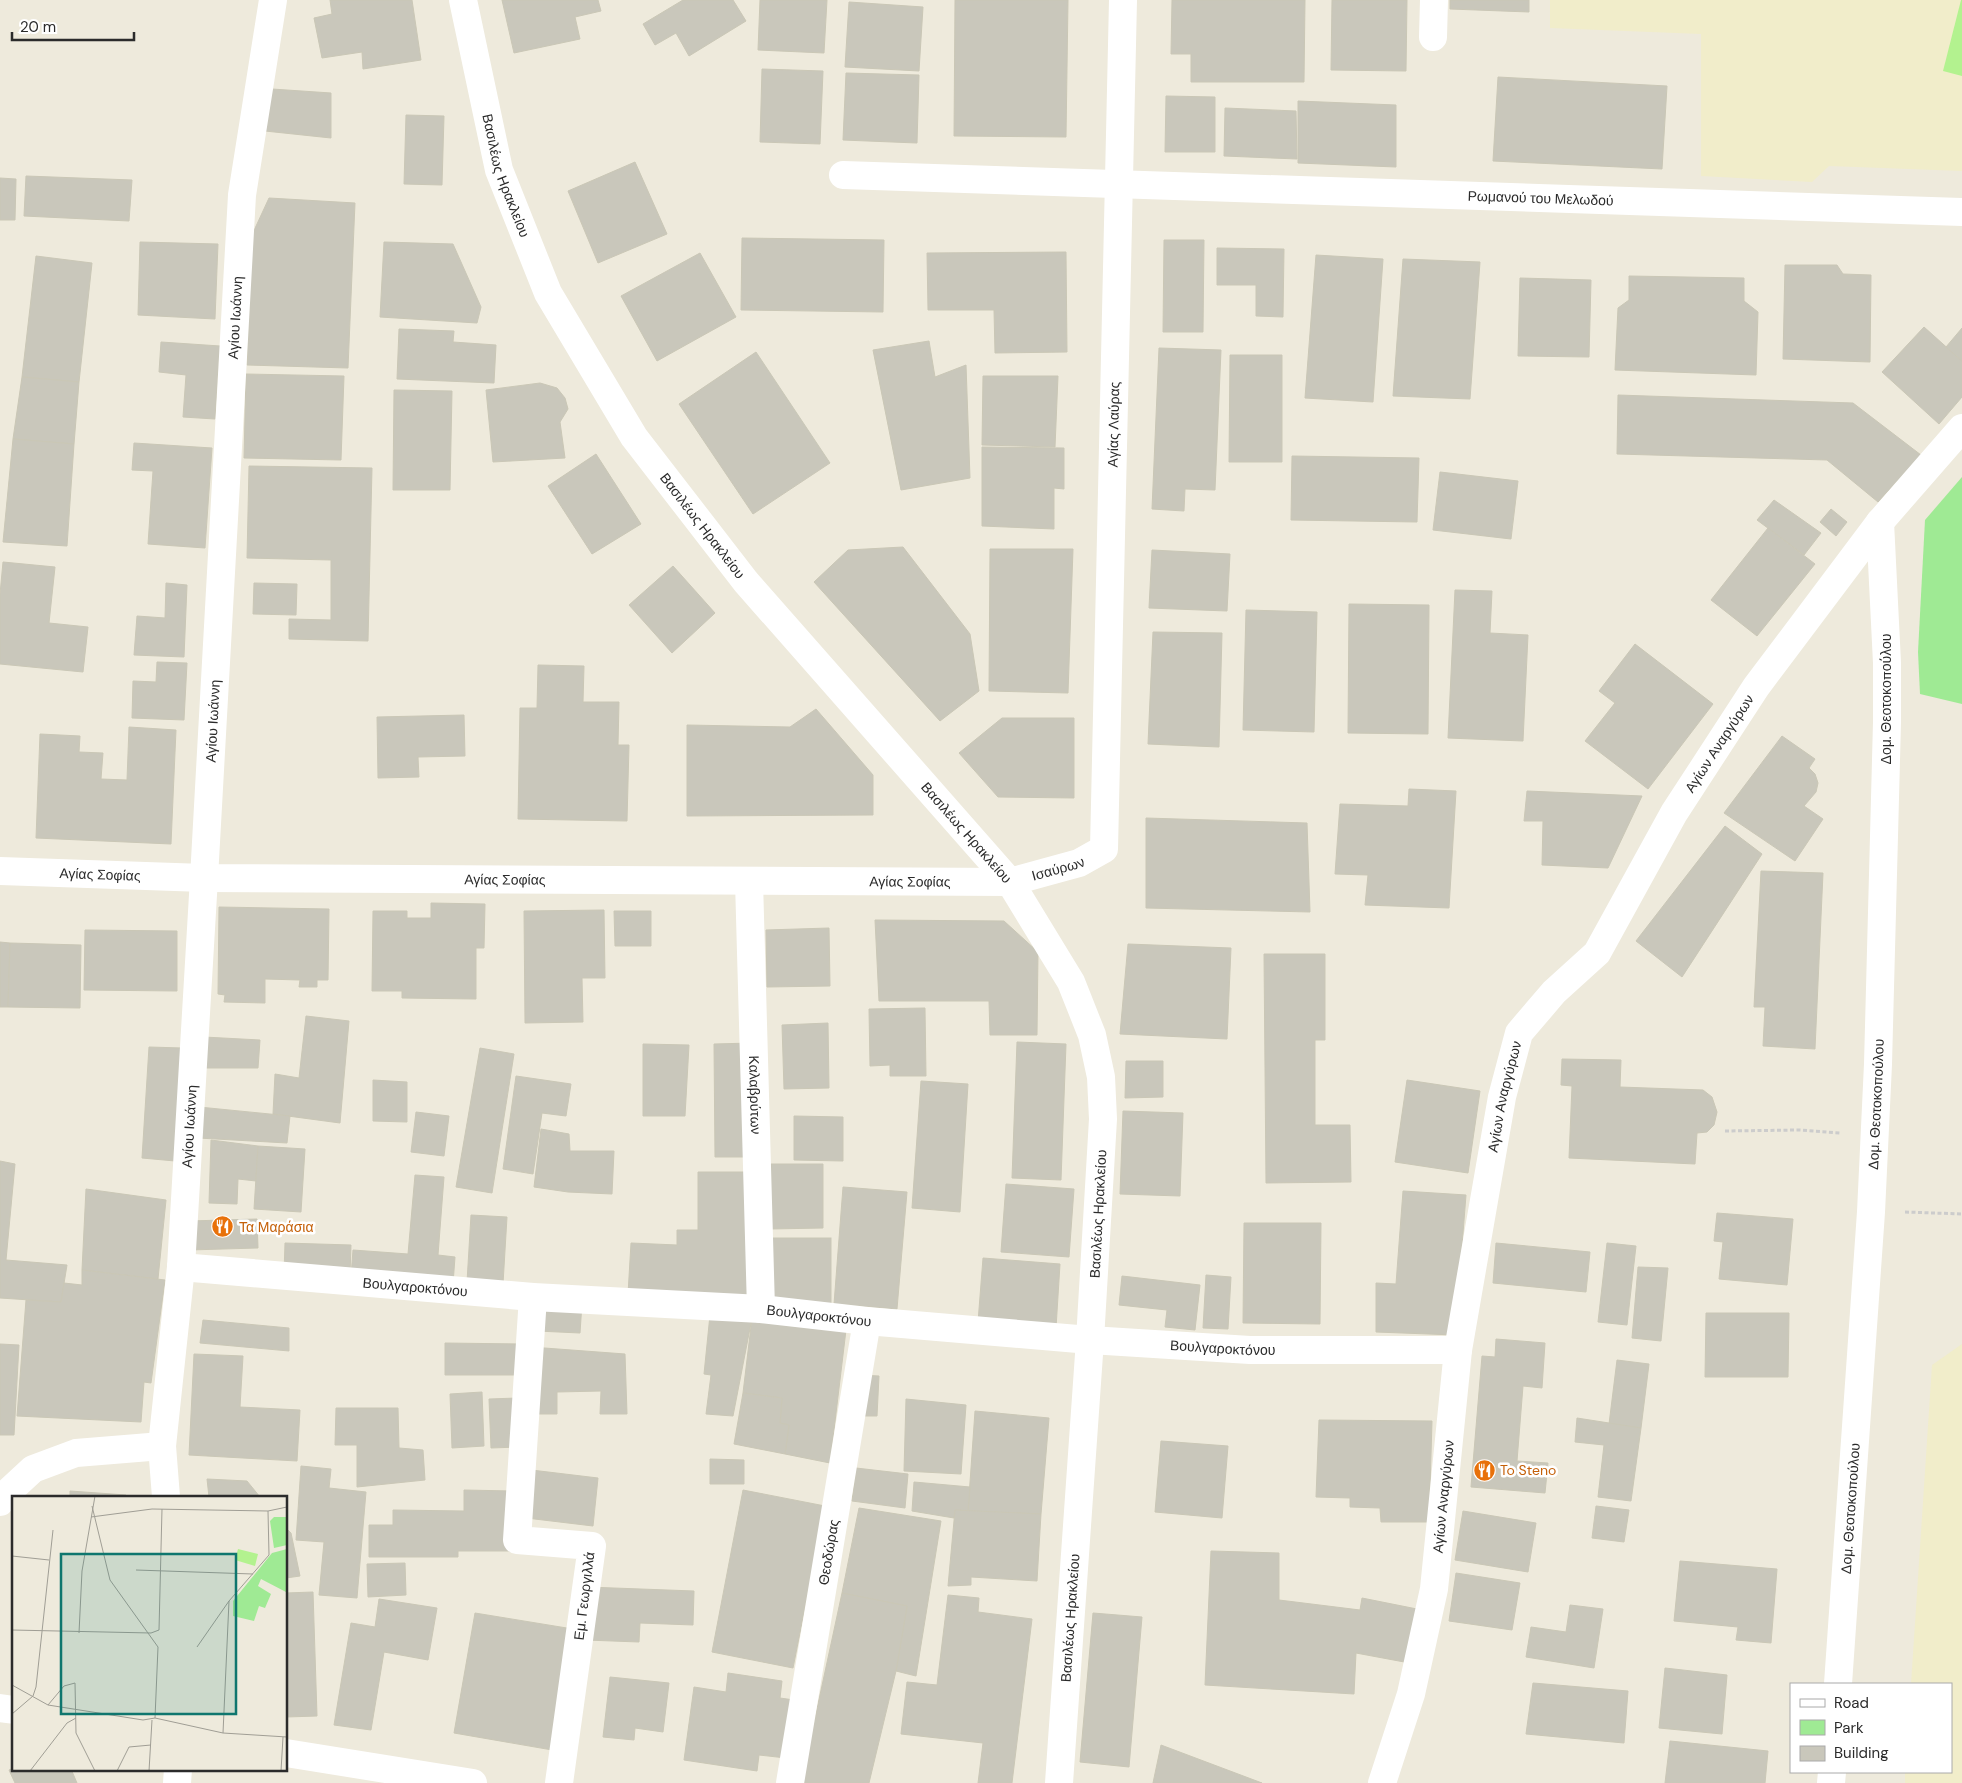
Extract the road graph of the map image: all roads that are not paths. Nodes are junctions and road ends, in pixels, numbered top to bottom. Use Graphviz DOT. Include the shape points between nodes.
graph roads {
  1 [pos="273,0"];
  2 [pos="463,0"];
  3 [pos="1123,0"];
  4 [pos="1434,0"];
  5 [pos="1432,37"];
  6 [pos="843,175"];
  7 [pos="1119,184"];
  8 [pos="1962,212"];
  9 [pos="1962,428"];
  10 [pos="1880,533"];
  11 [pos="1104,849"];
  12 [pos="0,871"];
  13 [pos="204,878"];
  14 [pos="749,881"];
  15 [pos="1010,882"];
  16 [pos="181,1267"];
  17 [pos="533,1297"];
  18 [pos="762,1309"];
  19 [pos="867,1321"];
  20 [pos="1090,1340"];
  21 [pos="1458,1350"];
  22 [pos="162,1446"];
  23 [pos="166,1496"];
  24 [pos="0,1502"];
  25 [pos="1838,1683"];
  26 [pos="288,1753"];
  27 [pos="178,1770"];
  28 [pos="178,1783"];
  29 [pos="472,1783"];
  30 [pos="559,1783"];
  31 [pos="790,1783"];
  32 [pos="1059,1783"];
  33 [pos="1382,1783"];
  1 -- 13 [label="street, Αγίου Ιωάννη" via="242,195"];
  2 -- 15 [label="street, Βασιλέως Ηρακλείου" via="499,170 548,293 634,437 746,582"];
  3 -- 7 [label="street, Αγίας Λαύρας"];
  4 -- 5 [label="street"];
  6 -- 7 [label="street, Ρωμανού του Μελωδού"];
  7 -- 8 [label="street, Ρωμανού του Μελωδού"];
  7 -- 11 [label="street, Αγίας Λαύρας"];
  9 -- 10 [label="street, Αγίων Αναργύρων"];
  10 -- 21 [label="street, Αγίων Αναργύρων" via="1756,687 1674,813 1597,953 1554,992 1519,1033 1502,1097"];
  10 -- 25 [label="street, Δομ. Θεοτοκοπούλου" via="1887,722 1878,1054 1871,1212"];
  11 -- 15 [label="street, Ισαύρων" via="1078,863"];
  12 -- 13 [label="street, Αγίας Σοφίας"];
  13 -- 14 [label="street, Αγίας Σοφίας"];
  13 -- 16 [label="street, Αγίου Ιωάννη"];
  14 -- 15 [label="street, Αγίας Σοφίας"];
  14 -- 18 [label="street, Καλαβρύτων"];
  15 -- 20 [label="street, Βασιλέως Ηρακλείου" via="1071,982 1092,1035 1101,1077 1103,1118"];
  16 -- 17 [label="street, Βουλγαροκτόνου"];
  16 -- 22 [label="street, Αγίου Ιωάννη"];
  17 -- 18 [label="street, Βουλγαροκτόνου"];
  17 -- 30 [label="street, Εμ. Γεωργιλλά" via="517,1540 592,1546"];
  18 -- 19 [label="street, Βουλγαροκτόνου"];
  19 -- 20 [label="street, Βουλγαροκτόνου"];
  19 -- 31 [label="street, Θεοδώρας"];
  20 -- 21 [label="street, Βουλγαροκτόνου" via="1250,1350"];
  20 -- 32 [label="street, Βασιλέως Ηρακλείου"];
  21 -- 33 [label="street, Αγίων Αναργύρων" via="1434,1589 1410,1694"];
  22 -- 23 [label="street, Αγίου Ιωάννη"];
  22 -- 24 [label="street" via="76,1453 32,1469"];
  26 -- 29 [label="street"];
  27 -- 28 [label="street"];
}
